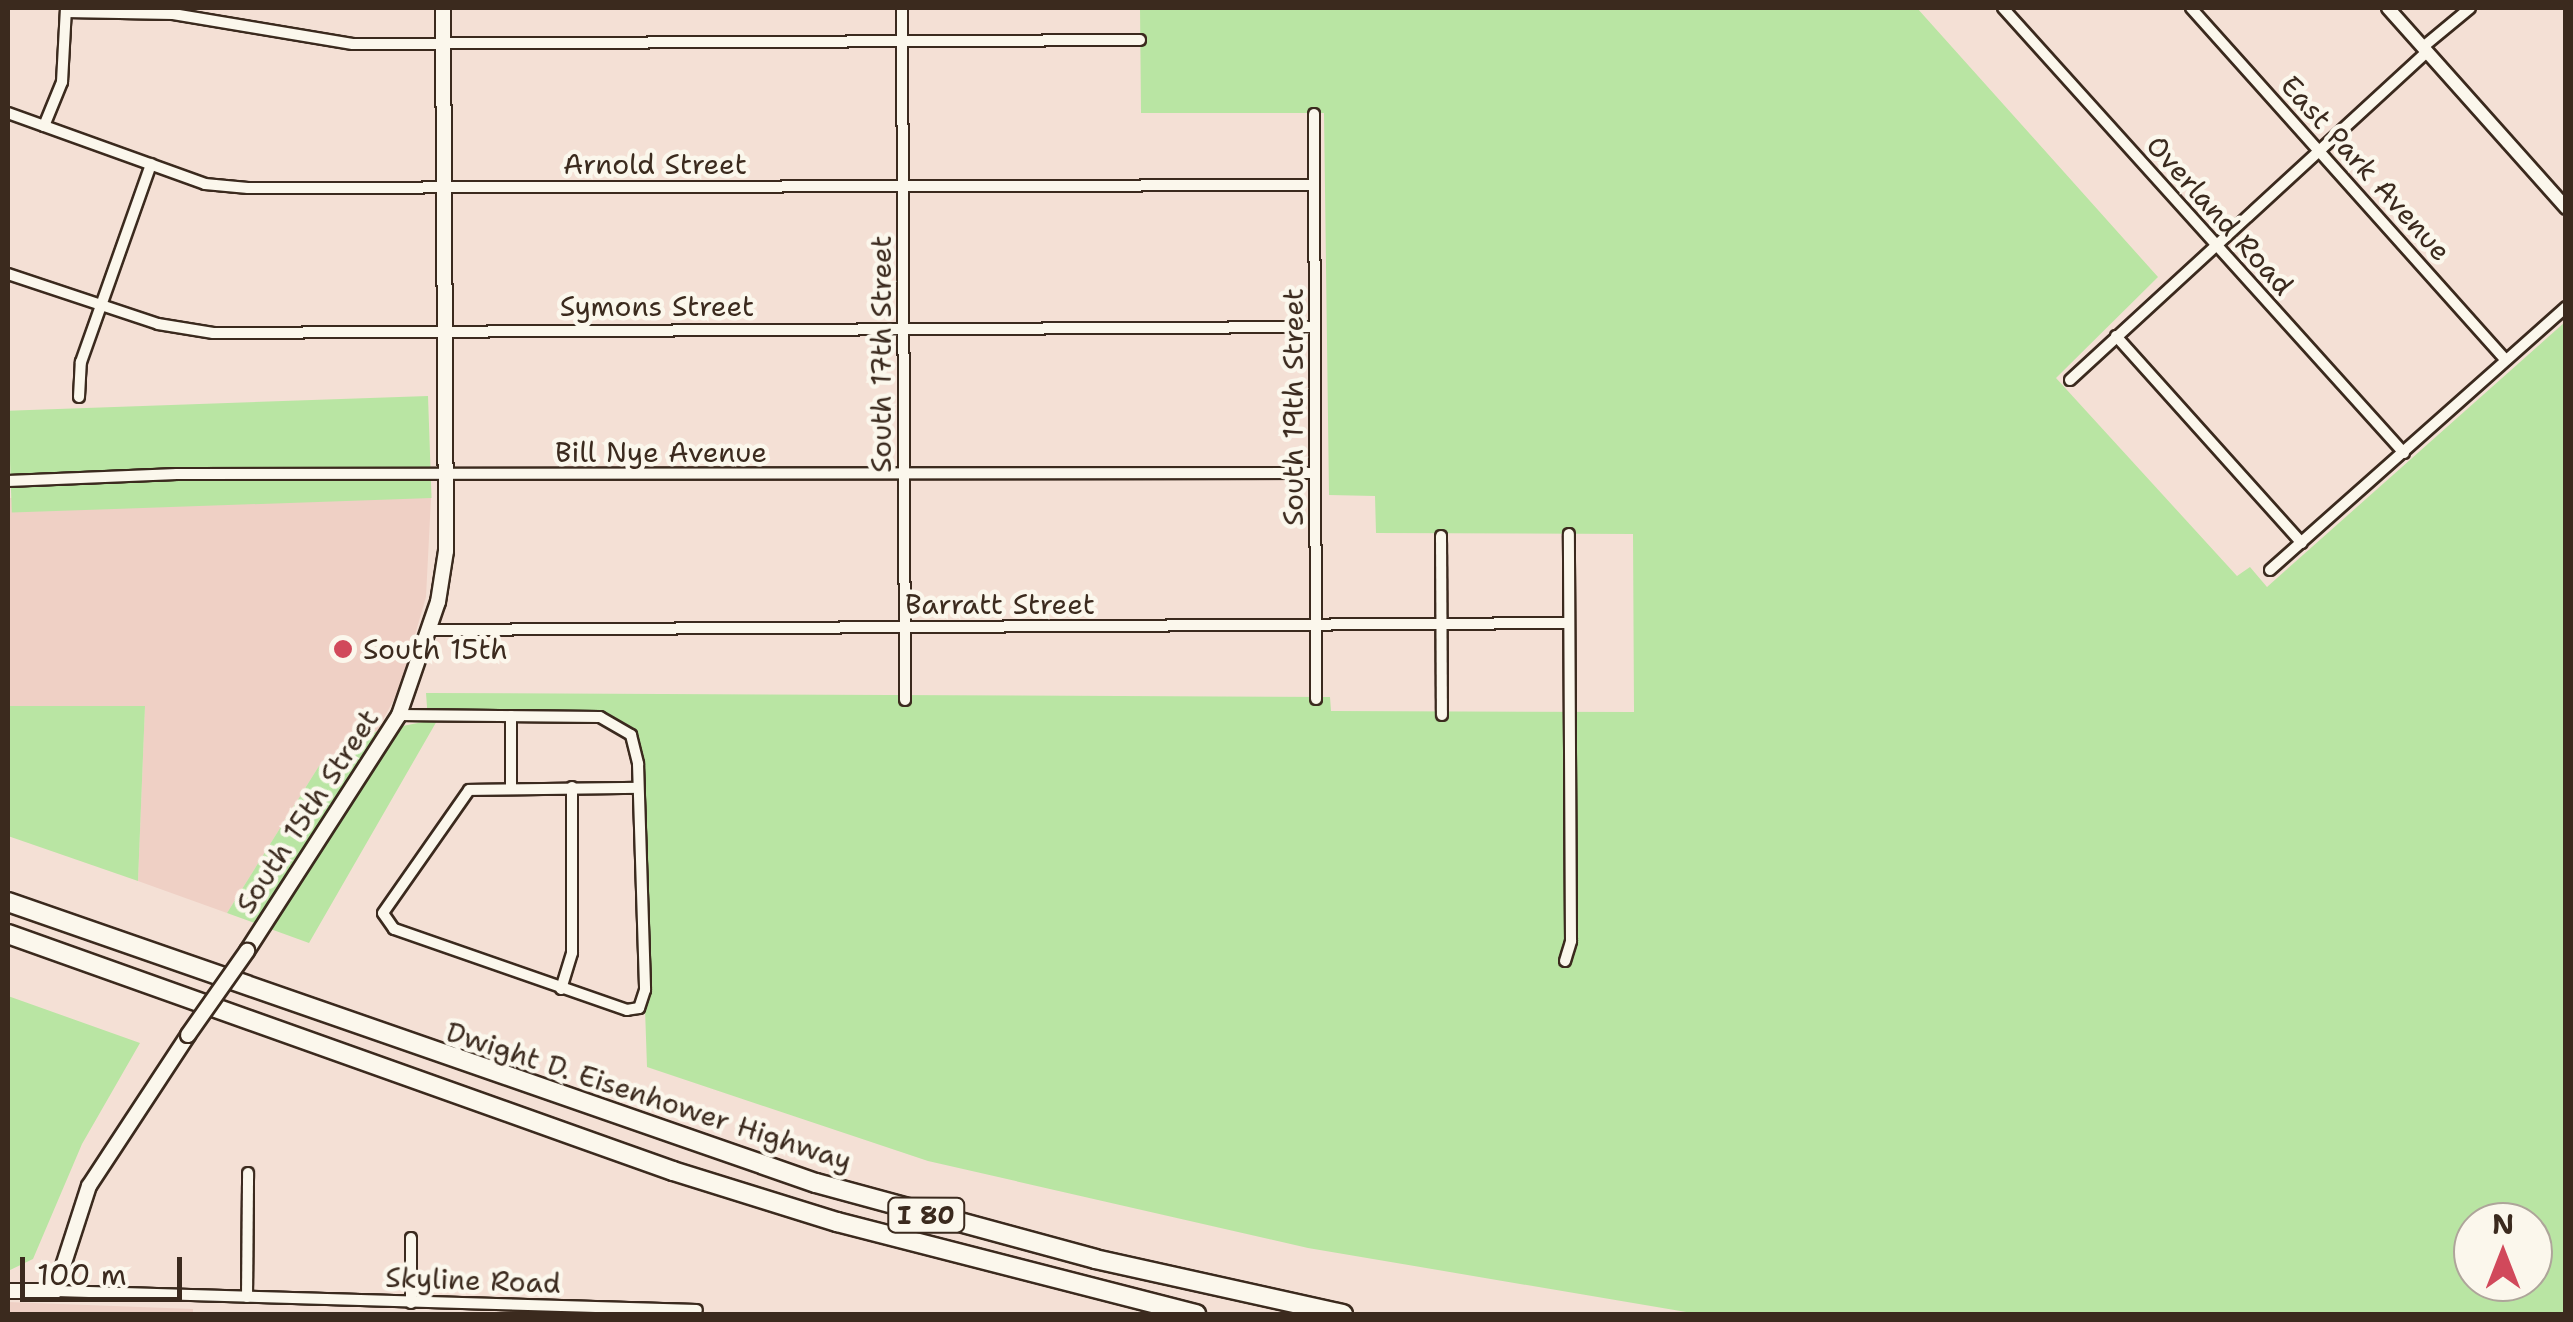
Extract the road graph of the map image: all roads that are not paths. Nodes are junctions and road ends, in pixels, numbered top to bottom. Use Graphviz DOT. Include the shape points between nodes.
graph roads {
  1 [pos="443,8"];
  2 [pos="902,8"];
  3 [pos="2004,8"];
  4 [pos="2192,8"];
  5 [pos="2388,8"];
  6 [pos="2470,8"];
  7 [pos="66,10"];
  8 [pos="1140,40"];
  9 [pos="443,42"];
  10 [pos="902,43"];
  11 [pos="2425,49"];
  12 [pos="8,113"];
  13 [pos="1314,114"];
  14 [pos="44,126"];
  15 [pos="2319,150"];
  16 [pos="151,164"];
  17 [pos="1314,185"];
  18 [pos="903,186"];
  19 [pos="444,187"];
  20 [pos="2566,208"];
  21 [pos="2214,242"];
  22 [pos="8,274"];
  23 [pos="100,306"];
  24 [pos="2566,307"];
  25 [pos="904,327"];
  26 [pos="1315,327"];
  27 [pos="445,329"];
  28 [pos="2116,336"];
  29 [pos="2506,360"];
  30 [pos="2070,380"];
  31 [pos="79,397"];
  32 [pos="2404,453"];
  33 [pos="1315,473"];
  34 [pos="904,474"];
  35 [pos="446,475"];
  36 [pos="8,481"];
  37 [pos="1568,534"];
  38 [pos="1441,536"];
  39 [pos="2302,542"];
  40 [pos="2270,570"];
  41 [pos="1569,623"];
  42 [pos="1316,624"];
  43 [pos="1442,624"];
  44 [pos="905,627"];
  45 [pos="432,630"];
  46 [pos="1316,699"];
  47 [pos="905,700"];
  48 [pos="399,714"];
  49 [pos="511,716"];
  50 [pos="1442,716"];
  51 [pos="511,786"];
  52 [pos="572,786"];
  53 [pos="638,788"];
  54 [pos="8,902"];
  55 [pos="8,934"];
  56 [pos="1564,960"];
  57 [pos="561,989"];
  58 [pos="248,1173"];
  59 [pos="412,1238"];
  60 [pos="8,1290"];
  61 [pos="55,1292"];
  62 [pos="246,1297"];
  63 [pos="411,1304"];
  64 [pos="504,1310"];
  65 [pos="696,1310"];
  66 [pos="1196,1314"];
  67 [pos="1343,1314"];
  1 -- 9 [label="main road, South 15th Street"];
  2 -- 10 [label="street, South 17th Street"];
  3 -- 21 [label="street, Overland Road"];
  4 -- 15 [label="street, East Park Avenue"];
  5 -- 11 [label="street"];
  6 -- 11 [label="street"];
  7 -- 9 [label="street" via="173,14 323,42"];
  7 -- 14 [label="street" via="62,82"];
  8 -- 10 [label="street"];
  9 -- 10 [label="street"];
  9 -- 19 [label="main road, South 15th Street"];
  10 -- 18 [label="street, South 17th Street"];
  11 -- 15 [label="street"];
  11 -- 20 [label="street"];
  12 -- 14 [label="street, Arnold Street"];
  13 -- 17 [label="street, South 19th Street"];
  14 -- 16 [label="street, Arnold Street"];
  15 -- 21 [label="street"];
  15 -- 29 [label="street, East Park Avenue"];
  16 -- 19 [label="street, Arnold Street" via="206,184 248,188"];
  16 -- 23 [label="street"];
  17 -- 18 [label="street, Arnold Street"];
  17 -- 26 [label="street, South 19th Street"];
  18 -- 19 [label="street, Arnold Street"];
  18 -- 25 [label="street, South 17th Street"];
  19 -- 27 [label="main road, South 15th Street"];
  21 -- 28 [label="street"];
  21 -- 32 [label="street, Overland Road"];
  22 -- 23 [label="street, Symons Street"];
  23 -- 27 [label="street, Symons Street" via="213,333"];
  23 -- 31 [label="street" via="80,362"];
  24 -- 29 [label="street"];
  25 -- 26 [label="street, Symons Street"];
  25 -- 27 [label="street, Symons Street"];
  25 -- 34 [label="street, South 17th Street"];
  26 -- 33 [label="street, South 19th Street"];
  27 -- 35 [label="main road, South 15th Street"];
  28 -- 30 [label="street"];
  28 -- 39 [label="street"];
  29 -- 32 [label="street"];
  32 -- 39 [label="street"];
  33 -- 34 [label="street, Bill Nye Avenue"];
  33 -- 42 [label="street, South 19th Street"];
  34 -- 35 [label="street, Bill Nye Avenue"];
  34 -- 44 [label="street, South 17th Street"];
  35 -- 36 [label="street, Bill Nye Avenue"];
  35 -- 45 [label="main road, South 15th Street" via="446,551"];
  37 -- 41 [label="street"];
  38 -- 43 [label="street"];
  39 -- 40 [label="street"];
  41 -- 43 [label="street, Barratt Street"];
  41 -- 56 [label="street" via="1571,941"];
  42 -- 43 [label="street, Barratt Street"];
  42 -- 44 [label="street, Barratt Street"];
  42 -- 46 [label="street, South 19th Street"];
  43 -- 50 [label="street"];
  44 -- 45 [label="street, Barratt Street"];
  44 -- 47 [label="street, South 17th Street"];
  45 -- 48 [label="main road, South 15th Street"];
  48 -- 49 [label="street"];
  48 -- 61 [label="main road, South 15th Street, bridge" via="89,1186"];
  49 -- 51 [label="street"];
  49 -- 53 [label="street" via="600,717 624,727 636,746"];
  51 -- 52 [label="street"];
  51 -- 57 [label="street" via="462,794 385,906 384,918 394,929"];
  52 -- 53 [label="street"];
  52 -- 57 [label="street" via="572,954"];
  53 -- 57 [label="street" via="645,990 639,1008 614,1008"];
  54 -- 67 [label="highway, Dwight D. Eisenhower Highway / I 80" via="762,1166 1059,1250"];
  55 -- 66 [label="highway, Dwight D. Eisenhower Highway / I 80" via="674,1171 836,1222"];
  58 -- 62 [label="street"];
  59 -- 63 [label="street"];
  60 -- 61 [label="main road, Skyline Road"];
  61 -- 62 [label="street, Skyline Road"];
  62 -- 63 [label="street, Skyline Road"];
  63 -- 64 [label="street, Skyline Road"];
  64 -- 65 [label="street, Skyline Road"];
}
